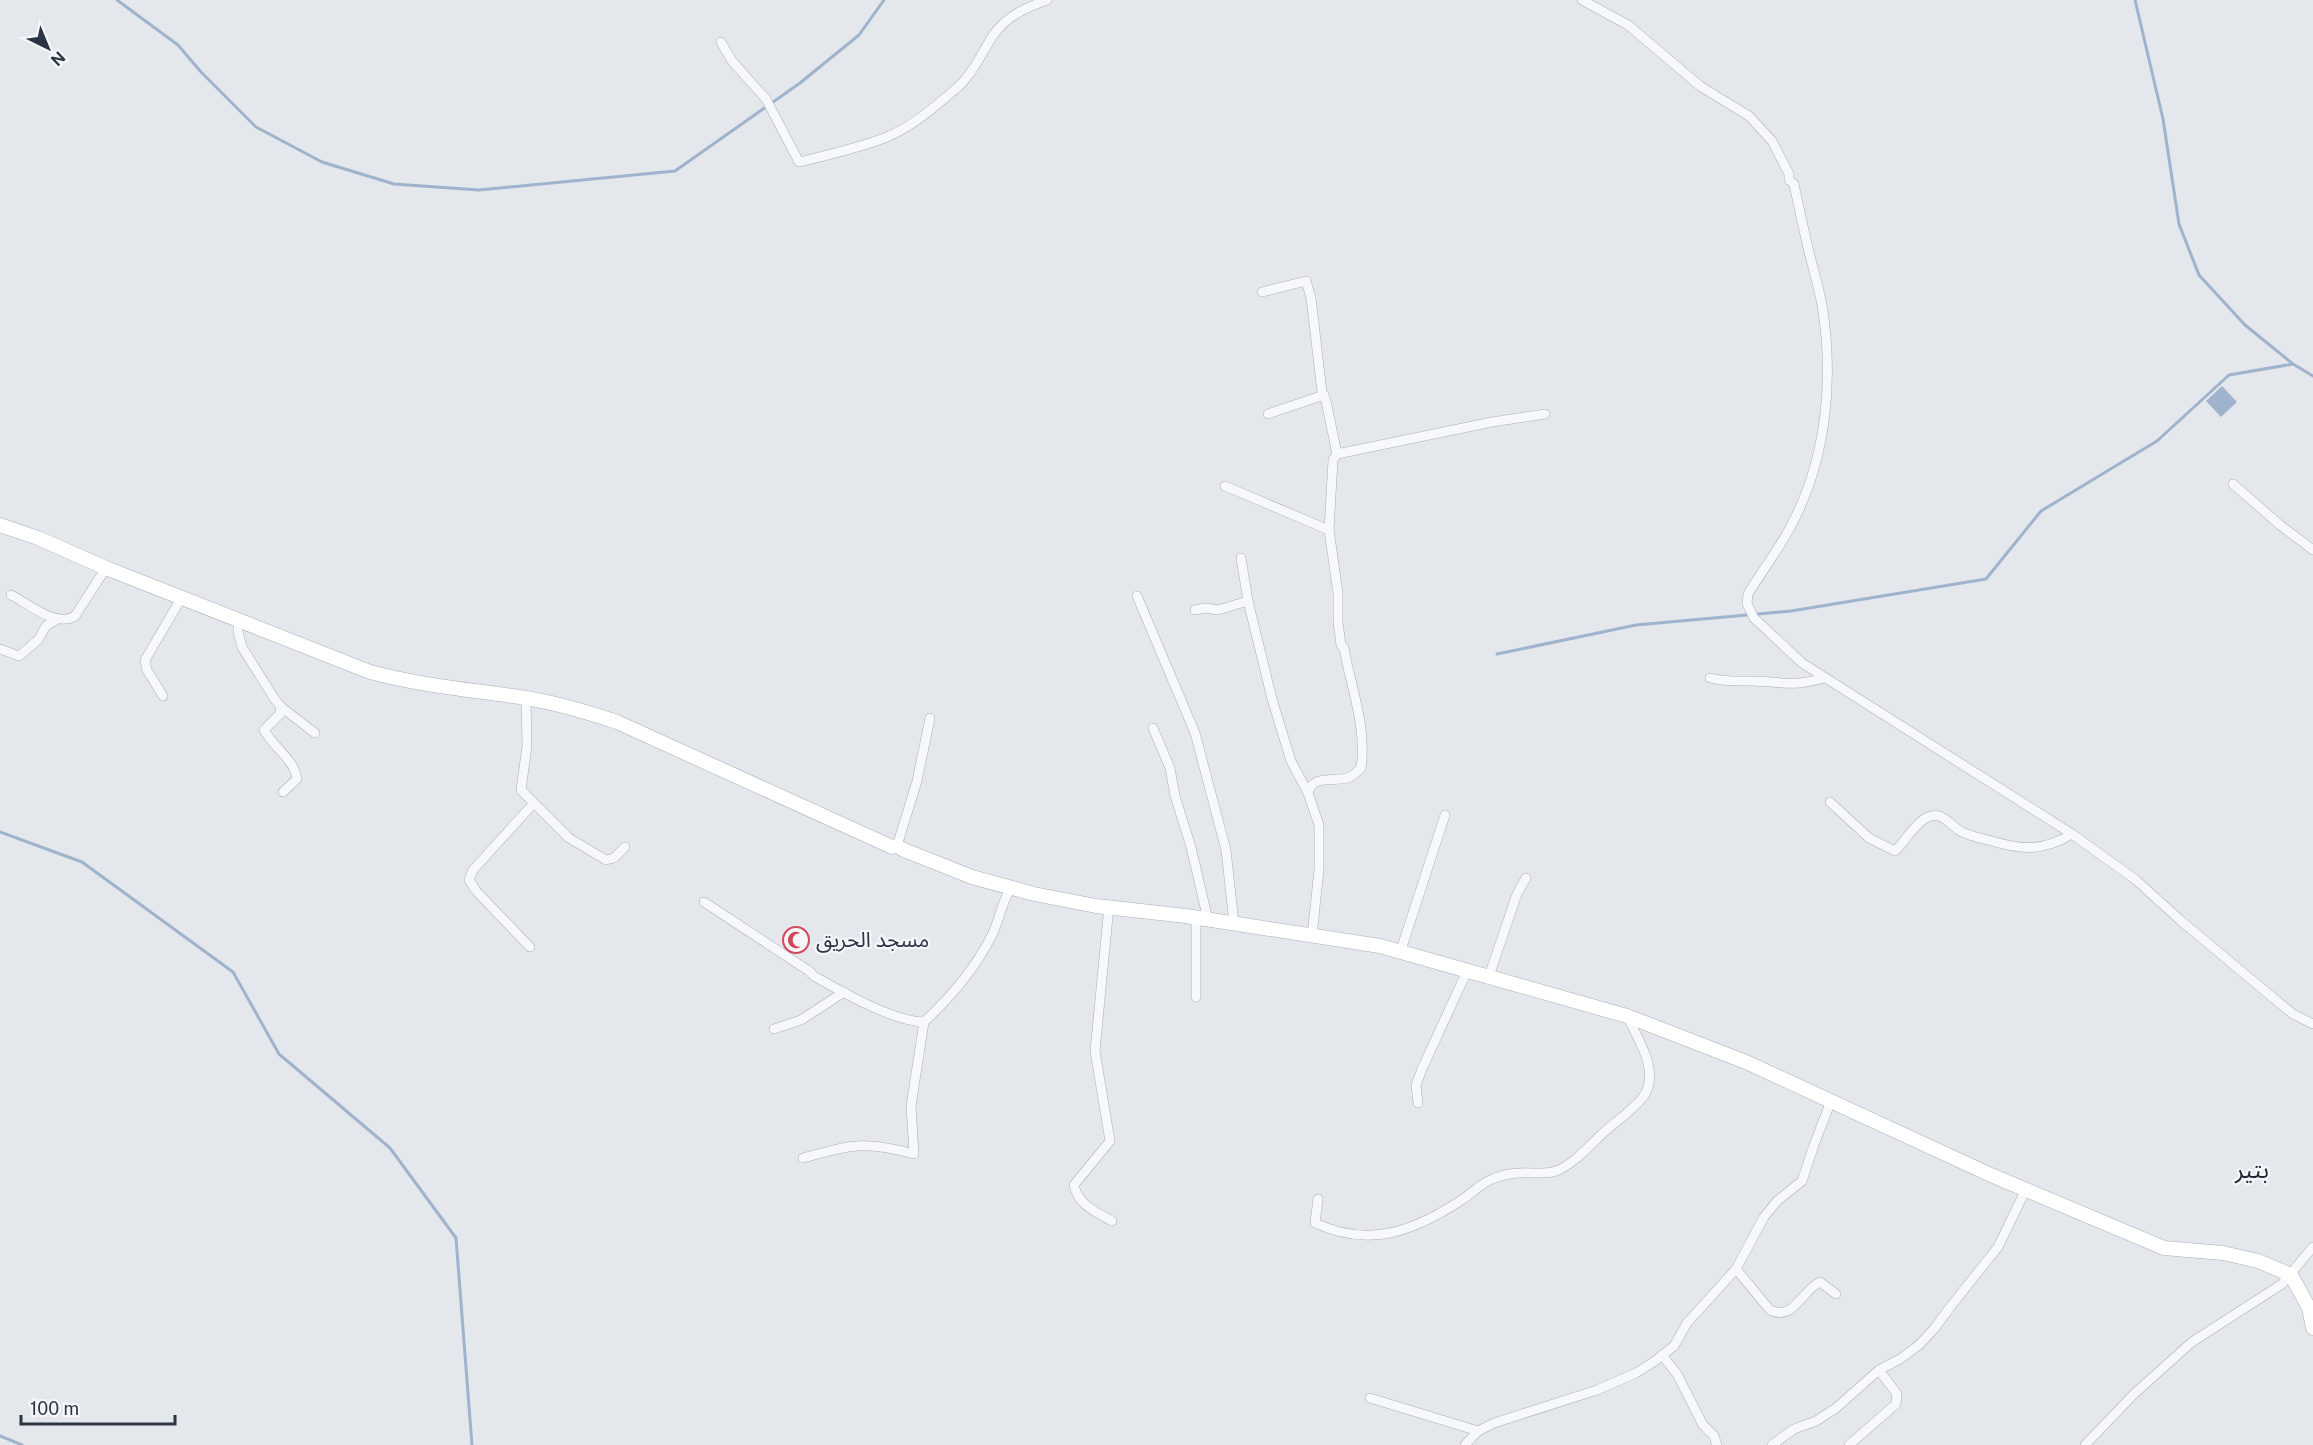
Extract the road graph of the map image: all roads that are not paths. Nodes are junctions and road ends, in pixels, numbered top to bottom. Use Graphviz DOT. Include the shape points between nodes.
graph roads {
  1 [pos="1047,0"];
  2 [pos="1582,0"];
  3 [pos="722,42"];
  4 [pos="1263,292"];
  5 [pos="1324,395"];
  6 [pos="1268,414"];
  7 [pos="1545,414"];
  8 [pos="1337,454"];
  9 [pos="2233,484"];
  10 [pos="1225,486"];
  11 [pos="0,525"];
  12 [pos="1329,530"];
  13 [pos="2313,550"];
  14 [pos="1241,558"];
  15 [pos="106,568"];
  16 [pos="11,595"];
  17 [pos="1137,596"];
  18 [pos="182,597"];
  19 [pos="1248,601"];
  20 [pos="1195,610"];
  21 [pos="56,620"];
  22 [pos="238,621"];
  23 [pos="0,649"];
  24 [pos="1710,678"];
  25 [pos="1824,678"];
  26 [pos="163,696"];
  27 [pos="526,698"];
  28 [pos="281,707"];
  29 [pos="930,718"];
  30 [pos="1153,728"];
  31 [pos="315,733"];
  32 [pos="283,792"];
  33 [pos="1308,793"];
  34 [pos="1830,802"];
  35 [pos="534,803"];
  36 [pos="1445,815"];
  37 [pos="2072,834"];
  38 [pos="897,846"];
  39 [pos="625,847"];
  40 [pos="1526,878"];
  41 [pos="1011,888"];
  42 [pos="704,902"];
  43 [pos="1109,906"];
  44 [pos="1202,919"];
  45 [pos="1234,923"];
  46 [pos="1312,935"];
  47 [pos="530,947"];
  48 [pos="1400,952"];
  49 [pos="1467,971"];
  50 [pos="1488,979"];
  51 [pos="844,992"];
  52 [pos="1196,997"];
  53 [pos="1627,1016"];
  54 [pos="924,1022"];
  55 [pos="2313,1024"];
  56 [pos="774,1029"];
  57 [pos="1832,1101"];
  58 [pos="1418,1103"];
  59 [pos="803,1158"];
  60 [pos="2026,1189"];
  61 [pos="1318,1199"];
  62 [pos="1112,1221"];
  63 [pos="2313,1247"];
  64 [pos="1736,1269"];
  65 [pos="2291,1275"];
  66 [pos="1836,1294"];
  67 [pos="2313,1328"];
  68 [pos="1662,1355"];
  69 [pos="1879,1370"];
  70 [pos="1370,1398"];
  71 [pos="1478,1431"];
  72 [pos="1465,1445"];
  73 [pos="1717,1445"];
  74 [pos="1772,1445"];
  75 [pos="1849,1445"];
  76 [pos="2085,1445"];
  1 -- 3 [label="street" via="1010,18 958,86 903,129 799,162 766,99 732,61"];
  2 -- 25 [label="street" via="1628,25 1700,86 1749,116 1772,141 1794,184 1822,302 1826,411 1816,459 1798,511 1748,594 1747,604 1754,618 1782,646"];
  4 -- 5 [label="street" via="1306,281"];
  5 -- 6 [label="street"];
  5 -- 8 [label="street"];
  7 -- 8 [label="street"];
  8 -- 12 [label="street" via="1333,460"];
  9 -- 13 [label="street"];
  10 -- 12 [label="street"];
  11 -- 15 [label="street"];
  12 -- 33 [label="street" via="1341,645 1359,713 1363,758 1361,768 1349,777 1314,783"];
  14 -- 19 [label="street"];
  15 -- 18 [label="street"];
  15 -- 21 [label="street" via="75,616"];
  16 -- 21 [label="street"];
  17 -- 45 [label="street" via="1195,733 1226,850"];
  18 -- 22 [label="street"];
  18 -- 26 [label="street" via="145,660"];
  19 -- 20 [label="street" via="1218,610"];
  19 -- 33 [label="street" via="1278,721"];
  21 -- 23 [label="street" via="19,656"];
  22 -- 27 [label="street" via="370,672 407,682"];
  22 -- 28 [label="street" via="242,647"];
  24 -- 25 [label="street" via="1796,685"];
  25 -- 37 [label="street"];
  27 -- 35 [label="street" via="527,746 521,790"];
  27 -- 38 [label="street" via="580,709 616,722"];
  28 -- 31 [label="street"];
  28 -- 32 [label="street" via="280,714 264,730 296,771 297,779"];
  29 -- 38 [label="street" via="917,781"];
  30 -- 44 [label="street" via="1170,768 1191,847"];
  33 -- 46 [label="street" via="1320,832"];
  34 -- 37 [label="street" via="1869,838 1895,851 1925,818 1934,815 1961,831 2018,849 2042,847"];
  35 -- 39 [label="street" via="568,838 606,860"];
  35 -- 47 [label="street" via="473,870 470,880"];
  36 -- 48 [label="street"];
  37 -- 55 [label="street" via="2145,887 2284,1007"];
  38 -- 41 [label="street" via="972,877"];
  40 -- 50 [label="street"];
  41 -- 43 [label="street"];
  41 -- 54 [label="street" via="993,933 967,977"];
  42 -- 51 [label="street"];
  43 -- 44 [label="street"];
  43 -- 62 [label="street" via="1095,1051 1110,1141 1074,1185 1079,1199"];
  44 -- 45 [label="street"];
  44 -- 52 [label="street"];
  45 -- 46 [label="street"];
  46 -- 48 [label="street"];
  48 -- 49 [label="street"];
  49 -- 50 [label="street"];
  49 -- 58 [label="street" via="1416,1085"];
  50 -- 53 [label="street"];
  51 -- 54 [label="street" via="913,1022"];
  51 -- 56 [label="street" via="801,1020"];
  53 -- 57 [label="street" via="1746,1062"];
  53 -- 61 [label="street" via="1648,1063 1648,1086 1643,1097 1625,1114 1557,1171 1502,1175 1437,1215 1383,1236 1349,1234 1315,1223"];
  54 -- 59 [label="street" via="911,1106 914,1154 856,1144"];
  57 -- 60 [label="street"];
  57 -- 64 [label="street" via="1802,1181 1764,1217"];
  60 -- 65 [label="street" via="2164,1248 2223,1253 2258,1261"];
  60 -- 69 [label="street" via="1998,1247 1934,1329 1919,1345"];
  63 -- 65 [label="street"];
  64 -- 66 [label="street" via="1770,1310 1778,1314 1786,1313 1820,1282"];
  64 -- 68 [label="street" via="1687,1323 1674,1346"];
  65 -- 67 [label="street" via="2309,1308"];
  65 -- 76 [label="street" via="2192,1342"];
  68 -- 71 [label="street" via="1636,1373 1597,1390"];
  68 -- 73 [label="street"];
  69 -- 74 [label="street" via="1836,1408"];
  69 -- 75 [label="street" via="1898,1394 1896,1404"];
  70 -- 71 [label="street"];
  71 -- 72 [label="street"];
}
